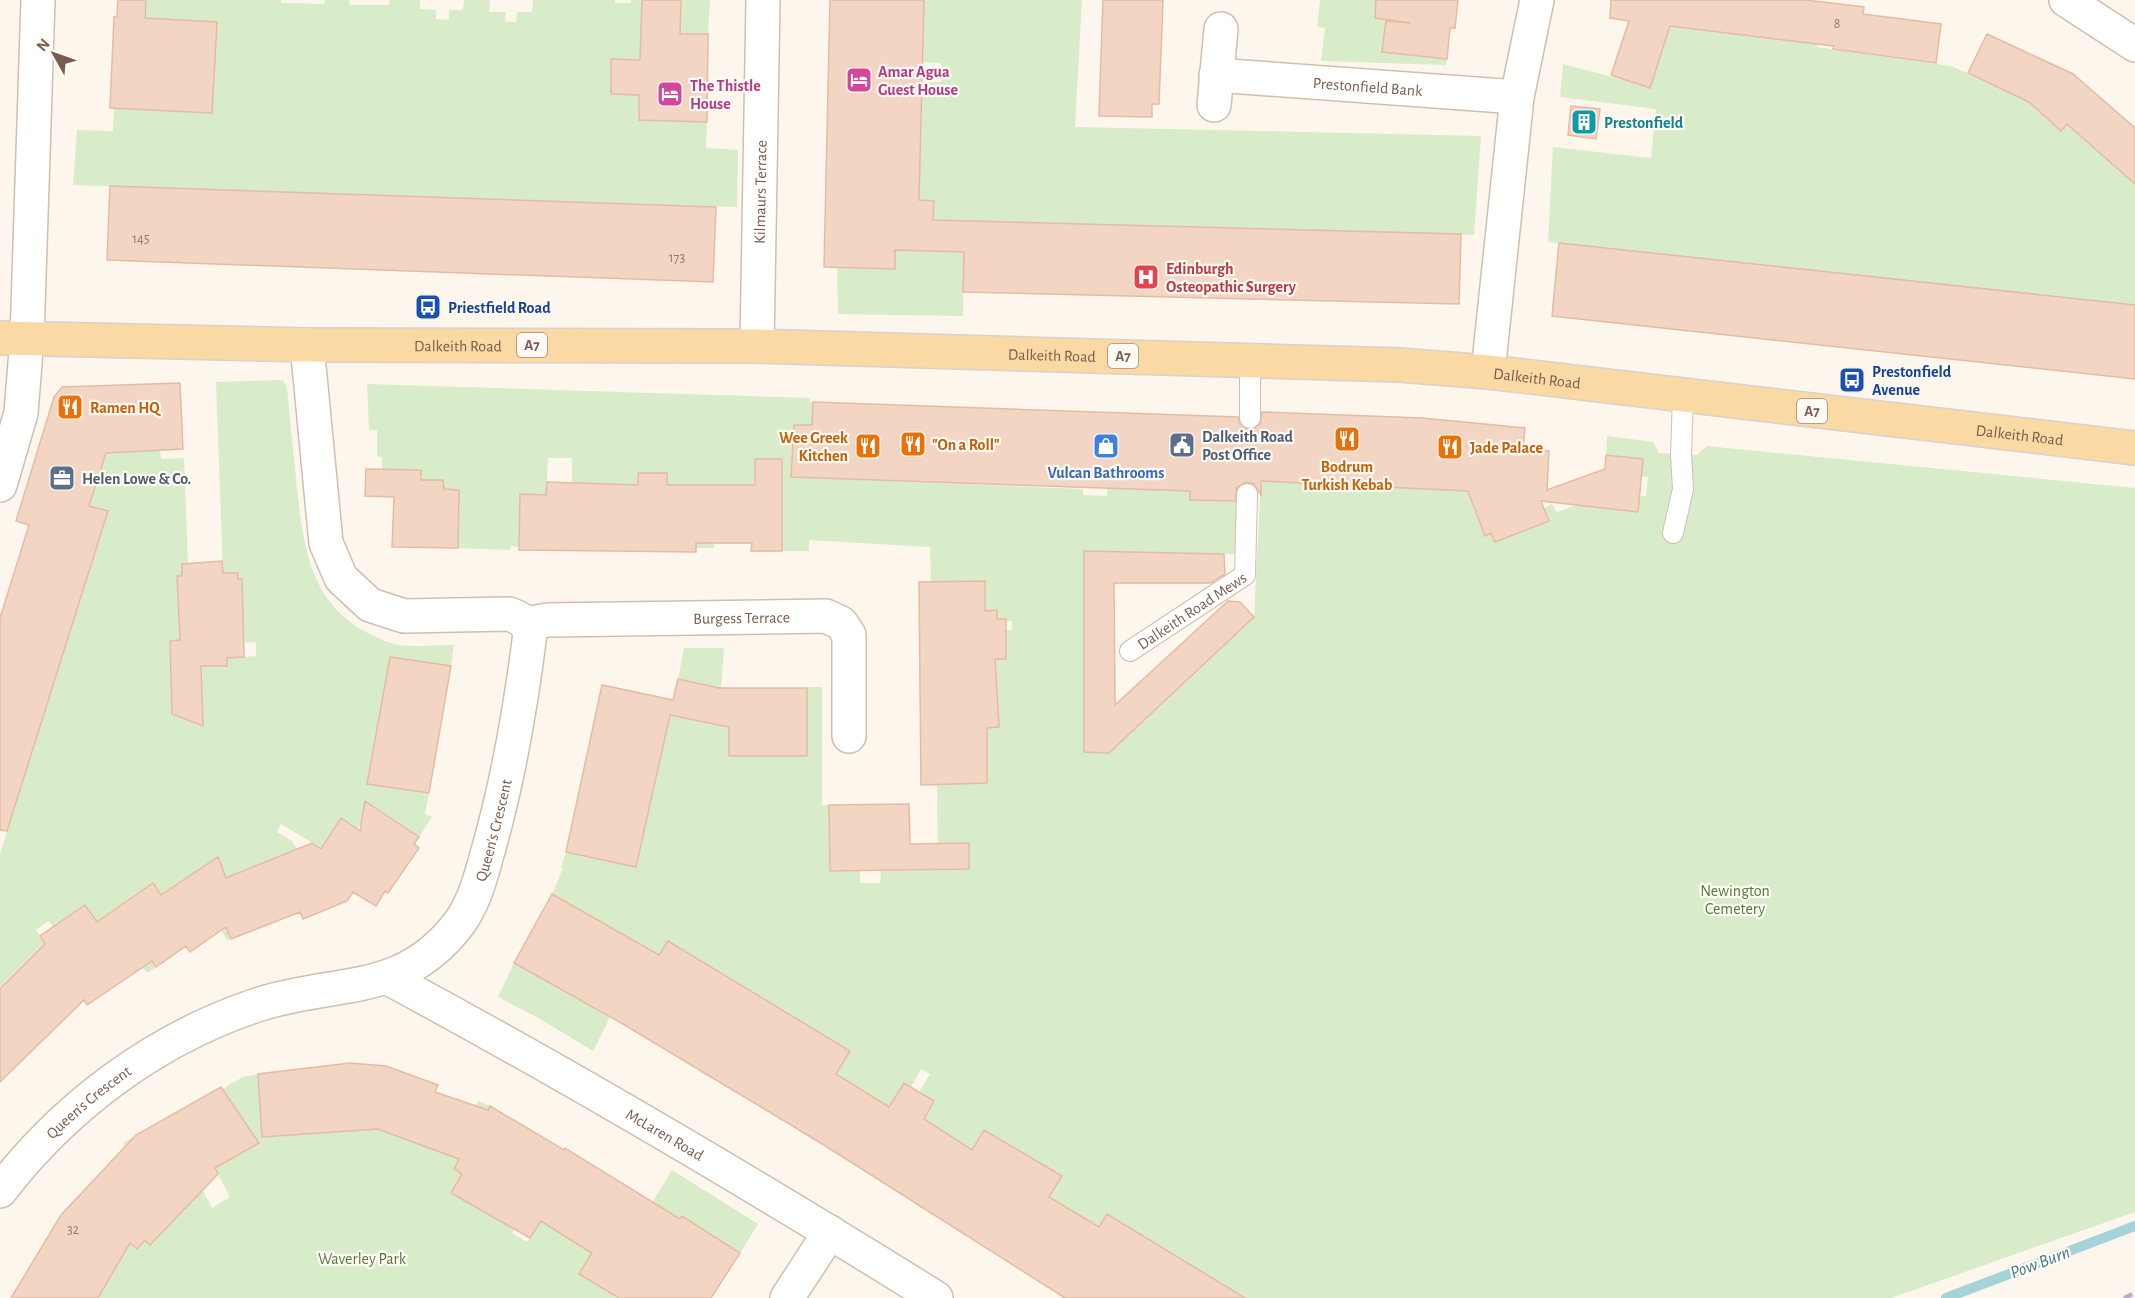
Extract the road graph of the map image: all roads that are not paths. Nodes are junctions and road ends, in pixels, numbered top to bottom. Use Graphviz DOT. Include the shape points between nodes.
graph roads {
  1 [pos="39,0"];
  2 [pos="763,0"];
  3 [pos="1537,0"];
  4 [pos="2066,0"];
  5 [pos="1221,29"];
  6 [pos="2135,45"];
  7 [pos="1517,97"];
  8 [pos="14,338"];
  9 [pos="307,345"];
  10 [pos="757,346"];
  11 [pos="1250,360"];
  12 [pos="1488,372"];
  13 [pos="1683,396"];
  14 [pos="1250,418"];
  15 [pos="2135,448"];
  16 [pos="0,485"];
  17 [pos="1247,494"];
  18 [pos="1673,533"];
  19 [pos="526,624"];
  20 [pos="1130,651"];
  21 [pos="849,736"];
  22 [pos="388,978"];
  23 [pos="0,1191"];
  24 [pos="830,1232"];
  25 [pos="788,1298"];
  26 [pos="936,1298"];
  1 -- 8 [label="street"];
  2 -- 10 [label="street, Kilmaurs Terrace"];
  3 -- 7 [label="street"];
  4 -- 6 [label="street"];
  5 -- 7 [label="street, Prestonfield Bank" via="1215,90"];
  7 -- 12 [label="street"];
  8 -- 9 [label="main road, Dalkeith Road / A7"];
  8 -- 16 [label="street" via="21,413"];
  9 -- 10 [label="main road, Dalkeith Road / A7"];
  9 -- 19 [label="street" via="326,543 341,578 370,605 386,612 404,616 509,614"];
  10 -- 11 [label="main road, Dalkeith Road / A7"];
  11 -- 12 [label="main road, Dalkeith Road / A7"];
  11 -- 14 [label="lane"];
  12 -- 13 [label="main road, Dalkeith Road / A7"];
  13 -- 15 [label="main road, Dalkeith Road / A7"];
  13 -- 18 [label="lane" via="1683,489"];
  17 -- 20 [label="lane, Dalkeith Road Mews" via="1245,574"];
  19 -- 21 [label="street, Burgess Terrace" via="548,620 826,616 841,623 849,635"];
  19 -- 22 [label="street, Queen's Crescent" via="530,633 497,818 470,905 447,939 415,965"];
  22 -- 23 [label="street, Queen's Crescent" via="256,1005 153,1053 72,1112"];
  22 -- 24 [label="street, McLaren Road"];
  24 -- 25 [label="street"];
  24 -- 26 [label="street, McLaren Road"];
}
